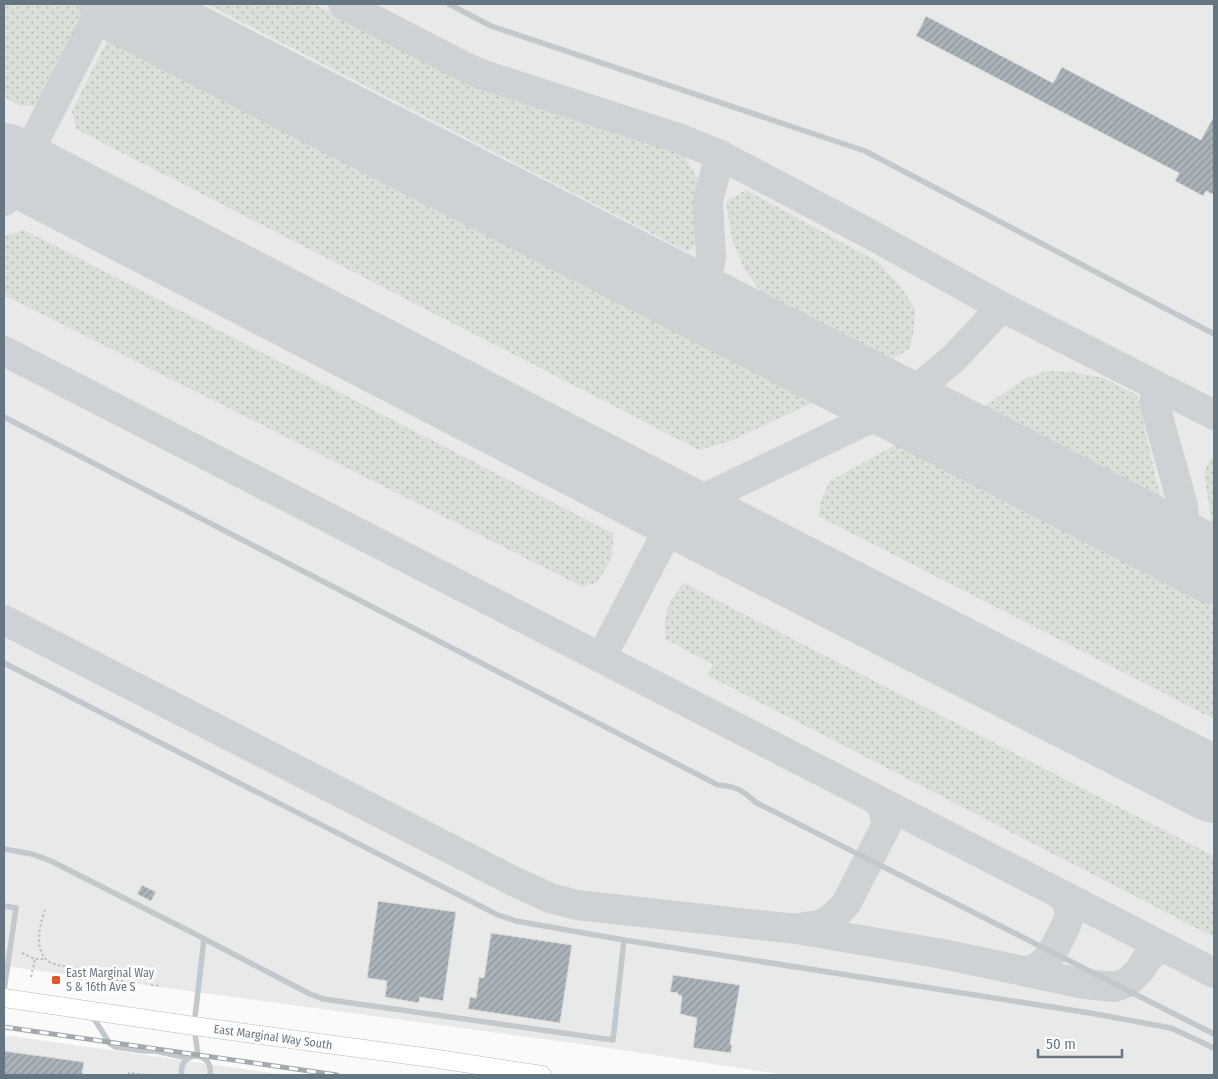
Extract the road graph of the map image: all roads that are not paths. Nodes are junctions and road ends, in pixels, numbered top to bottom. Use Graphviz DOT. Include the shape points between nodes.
graph roads {
  1 [pos="449,4"];
  2 [pos="1214,334"];
  3 [pos="4,417"];
  4 [pos="4,663"];
  5 [pos="4,849"];
  6 [pos="4,906"];
  7 [pos="204,939"];
  8 [pos="624,940"];
  9 [pos="4,990"];
  10 [pos="4,998"];
  11 [pos="89,1010"];
  12 [pos="194,1026"];
  13 [pos="1214,1034"];
  14 [pos="1214,1048"];
  15 [pos="198,1056"];
  16 [pos="188,1058"];
  17 [pos="182,1075"];
  18 [pos="210,1075"];
  19 [pos="542,1075"];
  1 -- 2 [label="lane" via="491,26 865,151"];
  3 -- 13 [label="lane" via="718,785 732,786 755,802"];
  4 -- 8 [label="lane" via="498,915"];
  5 -- 7 [label="lane" via="51,861"];
  6 -- 9 [label="lane" via="16,908"];
  7 -- 8 [label="lane" via="323,999 612,1040"];
  7 -- 12 [label="lane"];
  8 -- 14 [label="lane" via="1090,1013 1171,1028"];
  10 -- 11 [label="main road, East Marginal Way South"];
  11 -- 12 [label="main road, East Marginal Way South"];
  11 -- 16 [label="lane" via="115,1047 156,1050"];
  12 -- 15 [label="lane"];
  12 -- 19 [label="main road, East Marginal Way South"];
  15 -- 16 [label="lane"];
  15 -- 18 [label="lane" via="210,1064"];
  16 -- 17 [label="lane" via="182,1066"];
}
